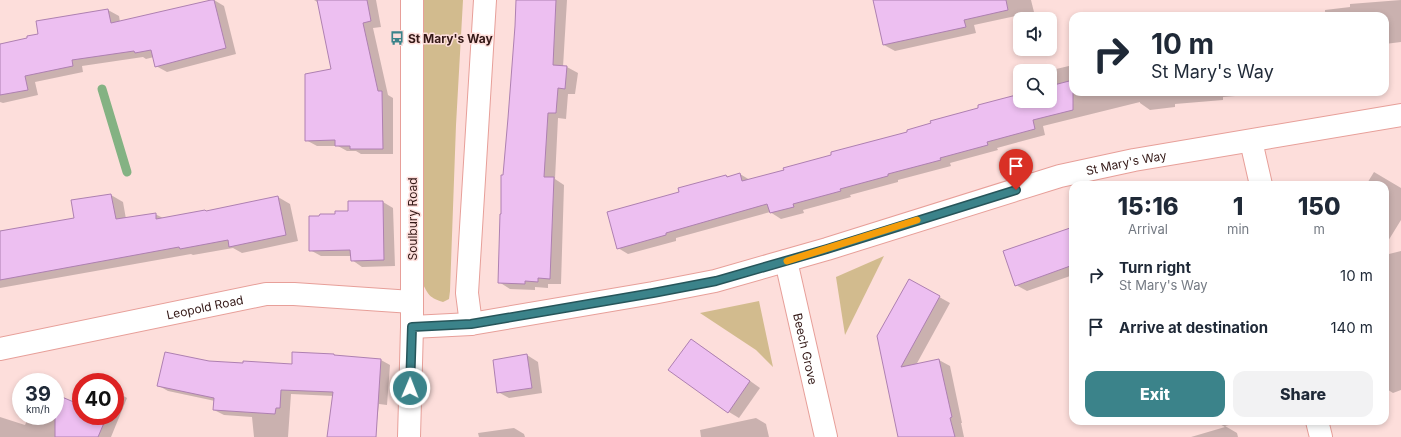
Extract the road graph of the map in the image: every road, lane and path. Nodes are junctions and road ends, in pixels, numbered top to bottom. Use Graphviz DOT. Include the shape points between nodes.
graph roads {
  1 [pos="412,0"];
  2 [pos="485,0"];
  3 [pos="1401,115"];
  4 [pos="1251,141"];
  5 [pos="1260,181"];
  6 [pos="786,261"];
  7 [pos="412,302"];
  8 [pos="471,324"];
  9 [pos="412,327"];
  10 [pos="0,349"];
  11 [pos="1318,425"];
  12 [pos="409,437"];
  13 [pos="826,437"];
  14 [pos="1321,437"];
  1 -- 7 [label="street, Soulbury Road"];
  2 -- 8 [label="street" via="467,293"];
  3 -- 4 [label="street, St Mary's Way"];
  4 -- 5 [label="street"];
  4 -- 6 [label="street, St Mary's Way" via="1134,160 1060,176"];
  6 -- 8 [label="street, St Mary's Way" via="716,281"];
  6 -- 13 [label="street, Beech Grove"];
  7 -- 9 [label="street, Soulbury Road"];
  7 -- 10 [label="street, Leopold Road" via="266,294"];
  8 -- 9 [label="street, St Mary's Way"];
  9 -- 12 [label="street, Soulbury Road"];
  11 -- 14 [label="street"];
}
